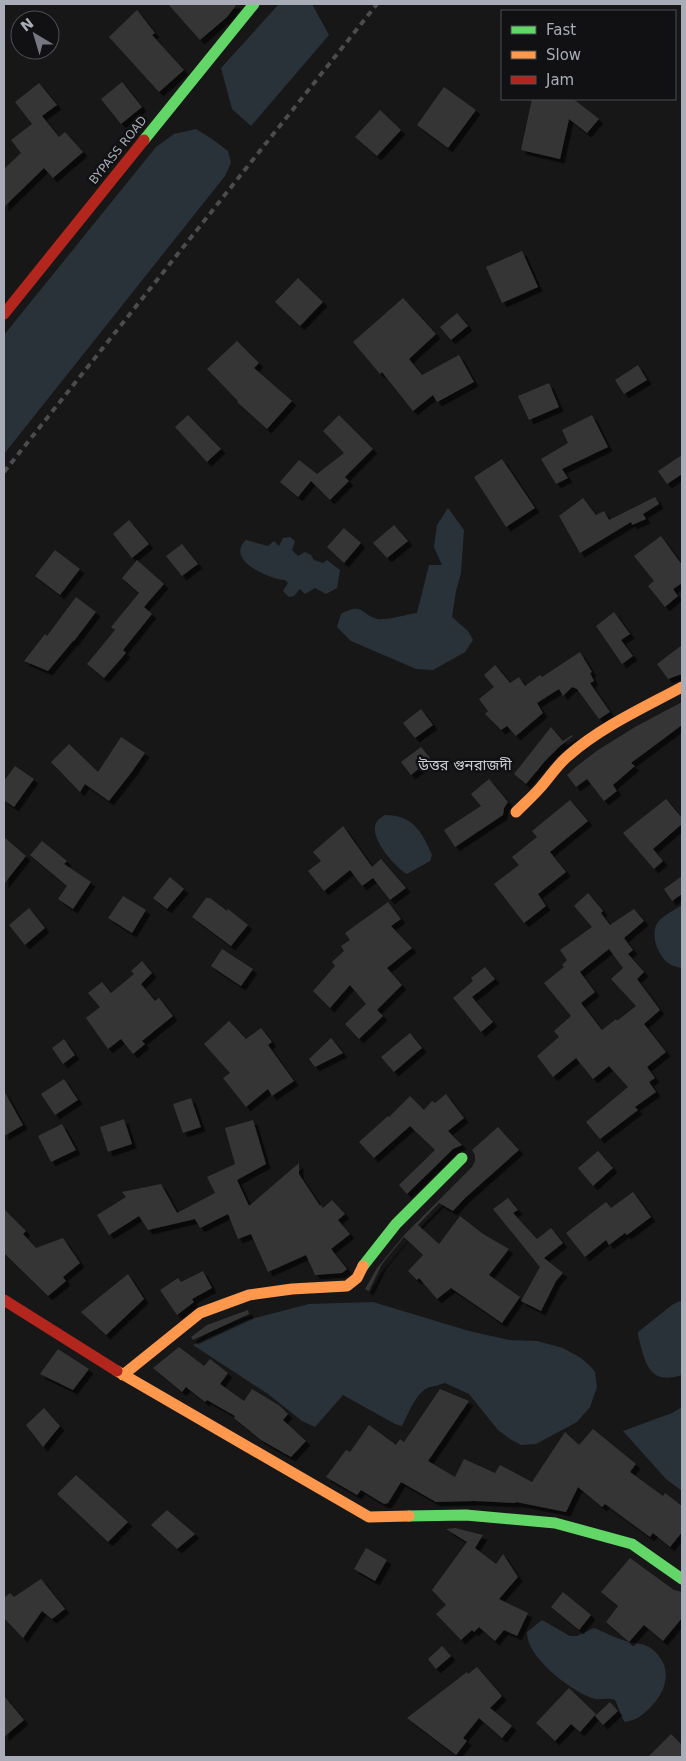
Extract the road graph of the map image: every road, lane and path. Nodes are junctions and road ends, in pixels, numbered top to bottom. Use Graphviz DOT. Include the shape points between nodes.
graph roads {
  1 [pos="254,4"];
  2 [pos="4,314"];
  3 [pos="682,687"];
  4 [pos="516,812"];
  5 [pos="462,1158"];
  6 [pos="4,1300"];
  7 [pos="123,1376"];
  8 [pos="682,1580"];
  1 -- 2 [label="street, BYPASS ROAD"];
  3 -- 4 [label="street" via="628,716 568,756"];
  5 -- 7 [label="street" via="396,1224 366,1261 357,1278 347,1286 292,1288 249,1295 200,1313"];
  6 -- 7 [label="street"];
  7 -- 8 [label="street" via="369,1517 466,1515 555,1524 632,1544"];
}
